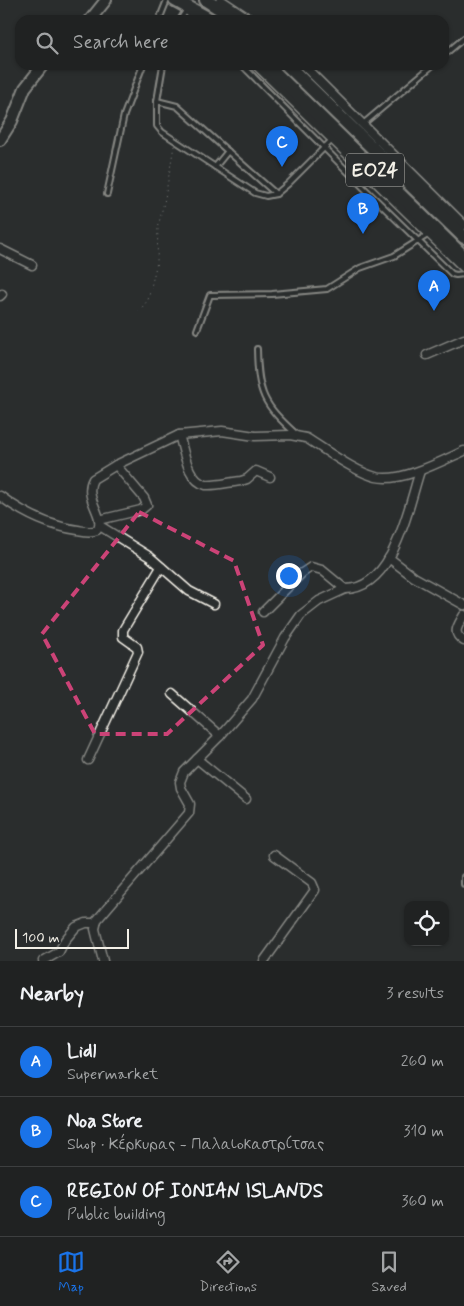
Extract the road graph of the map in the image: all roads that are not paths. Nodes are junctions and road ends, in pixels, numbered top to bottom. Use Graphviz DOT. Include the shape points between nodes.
graph roads {
  1 [pos="106,0"];
  2 [pos="167,0"];
  3 [pos="206,0"];
  4 [pos="221,0"];
  5 [pos="182,4"];
  6 [pos="94,15"];
  7 [pos="161,15"];
  8 [pos="192,15"];
  9 [pos="202,15"];
  10 [pos="229,15"];
  11 [pos="244,15"];
  12 [pos="464,38"];
  13 [pos="449,51"];
  14 [pos="39,70"];
  15 [pos="141,70"];
  16 [pos="162,70"];
  17 [pos="247,70"];
  18 [pos="261,70"];
  19 [pos="272,70"];
  20 [pos="292,70"];
  21 [pos="308,70"];
  22 [pos="426,70"];
  23 [pos="157,101"];
  24 [pos="342,118"];
  25 [pos="363,125"];
  26 [pos="0,140"];
  27 [pos="331,140"];
  28 [pos="346,142"];
  29 [pos="372,147"];
  30 [pos="324,148"];
  31 [pos="228,151"];
  32 [pos="215,167"];
  33 [pos="107,194"];
  34 [pos="276,194"];
  35 [pos="464,224"];
  36 [pos="429,234"];
  37 [pos="464,237"];
  38 [pos="418,241"];
  39 [pos="0,248"];
  40 [pos="464,258"];
  41 [pos="32,264"];
  42 [pos="464,268"];
  43 [pos="464,274"];
  44 [pos="197,330"];
  45 [pos="464,339"];
  46 [pos="257,349"];
  47 [pos="427,355"];
  48 [pos="179,435"];
  49 [pos="297,435"];
  50 [pos="464,451"];
  51 [pos="116,464"];
  52 [pos="420,471"];
  53 [pos="270,477"];
  54 [pos="0,496"];
  55 [pos="100,523"];
  56 [pos="389,558"];
  57 [pos="161,567"];
  58 [pos="346,589"];
  59 [pos="214,604"];
  60 [pos="464,605"];
  61 [pos="263,612"];
  62 [pos="464,615"];
  63 [pos="464,642"];
  64 [pos="172,694"];
  65 [pos="220,736"];
  66 [pos="196,759"];
  67 [pos="88,760"];
  68 [pos="246,799"];
  69 [pos="274,855"];
  70 [pos="464,877"];
  71 [pos="464,884"];
  72 [pos="96,923"];
  73 [pos="43,961"];
  74 [pos="103,961"];
  75 [pos="264,961"];
  1 -- 6 [label="street"];
  2 -- 7 [label="lane"];
  3 -- 10 [label="main road"];
  4 -- 11 [label="street"];
  5 -- 8 [label="street"];
  5 -- 9 [label="main road"];
  12 -- 13 [label="lane"];
  14 -- 26 [label="street" via="25,88 12,121"];
  15 -- 33 [label="lane" via="124,115"];
  16 -- 23 [label="lane"];
  17 -- 30 [label="lane"];
  18 -- 27 [label="street"];
  19 -- 28 [label="main road, ΕΟ24"];
  20 -- 24 [label="main road, ΕΟ24"];
  21 -- 25 [label="street"];
  22 -- 25 [label="lane"];
  23 -- 31 [label="lane" via="177,106"];
  23 -- 32 [label="lane" via="158,127 162,132"];
  24 -- 25 [label="main road"];
  24 -- 29 [label="main road, ΕΟ24"];
  25 -- 29 [label="main road"];
  25 -- 35 [label="street"];
  27 -- 28 [label="lane"];
  27 -- 30 [label="lane"];
  27 -- 36 [label="street"];
  28 -- 40 [label="main road, ΕΟ24"];
  29 -- 37 [label="main road, ΕΟ24"];
  30 -- 34 [label="lane"];
  30 -- 38 [label="lane"];
  31 -- 32 [label="lane"];
  31 -- 34 [label="lane"];
  32 -- 34 [label="lane" via="255,194"];
  36 -- 38 [label="lane"];
  36 -- 42 [label="street"];
  38 -- 43 [label="lane" via="452,274"];
  38 -- 44 [label="lane" via="394,256 360,268 327,289 210,295"];
  39 -- 41 [label="street"];
  45 -- 47 [label="street"];
  46 -- 49 [label="lane" via="263,394 275,415"];
  48 -- 49 [label="street" via="222,431 255,436"];
  48 -- 51 [label="street"];
  48 -- 53 [label="street" via="191,474 204,484 241,481 256,471"];
  49 -- 52 [label="street" via="377,477"];
  50 -- 52 [label="street"];
  51 -- 55 [label="street" via="91,483 90,498"];
  51 -- 55 [label="street" via="147,505 141,510"];
  52 -- 56 [label="street"];
  54 -- 55 [label="street" via="26,514 62,528 90,532 97,530"];
  55 -- 57 [label="street"];
  56 -- 58 [label="street" via="367,583"];
  56 -- 60 [label="street" via="414,577"];
  57 -- 59 [label="street" via="189,591"];
  57 -- 67 [label="street" via="123,630 123,637 137,647 138,652"];
  58 -- 61 [label="street" via="319,568 311,567"];
  58 -- 65 [label="street" via="320,601 301,615 252,699"];
  62 -- 63 [label="street" via="456,632"];
  64 -- 65 [label="street"];
  65 -- 66 [label="street"];
  66 -- 68 [label="street"];
  66 -- 72 [label="street" via="180,782 190,804 189,813"];
  69 -- 75 [label="street" via="312,883 315,890"];
  70 -- 71 [label="lane"];
  72 -- 73 [label="street" via="76,927 59,952"];
  72 -- 74 [label="street"];
}
